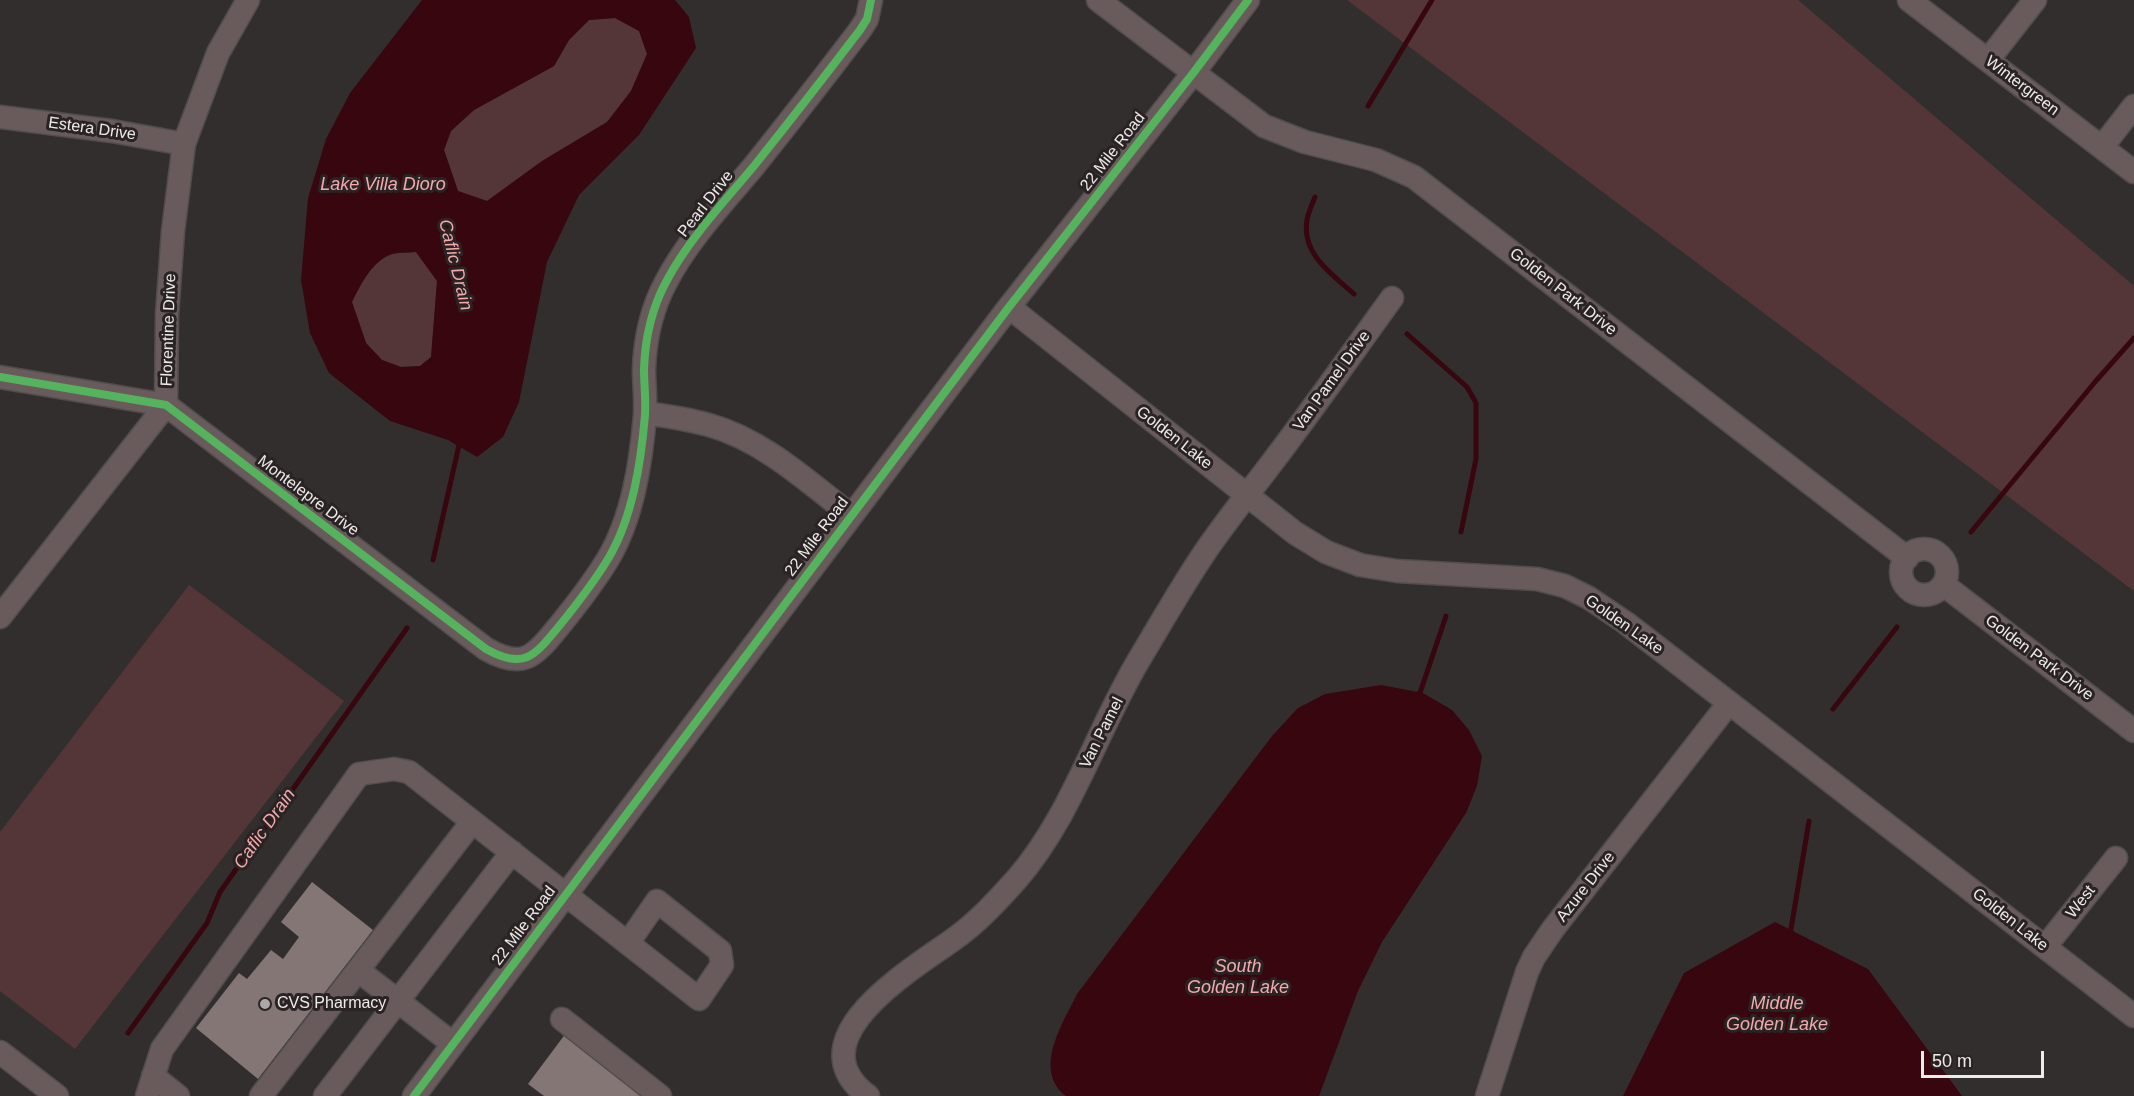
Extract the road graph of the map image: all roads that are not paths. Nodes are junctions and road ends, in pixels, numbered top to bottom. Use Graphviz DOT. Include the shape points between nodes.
graph roads {
  1 [pos="248,0"];
  2 [pos="1098,0"];
  3 [pos="1248,0"];
  4 [pos="1910,0"];
  5 [pos="2035,0"];
  6 [pos="871,1"];
  7 [pos="1988,60"];
  8 [pos="1194,72"];
  9 [pos="2134,106"];
  10 [pos="0,117"];
  11 [pos="184,144"];
  12 [pos="2102,147"];
  13 [pos="2134,172"];
  14 [pos="1392,298"];
  15 [pos="1009,307"];
  16 [pos="0,377"];
  17 [pos="166,405"];
  18 [pos="645,413"];
  19 [pos="1271,464"];
  20 [pos="1246,495"];
  21 [pos="851,514"];
  22 [pos="1907,558"];
  23 [pos="1944,585"];
  24 [pos="567,616"];
  25 [pos="0,618"];
  26 [pos="1729,703"];
  27 [pos="2134,731"];
  28 [pos="472,822"];
  29 [pos="512,852"];
  30 [pos="2116,858"];
  31 [pos="565,894"];
  32 [pos="628,943"];
  33 [pos="2045,947"];
  34 [pos="359,971"];
  35 [pos="397,1001"];
  36 [pos="2134,1016"];
  37 [pos="562,1019"];
  38 [pos="452,1043"];
  39 [pos="0,1052"];
  40 [pos="150,1086"];
  41 [pos="57,1096"];
  42 [pos="178,1096"];
  43 [pos="261,1096"];
  44 [pos="325,1096"];
  45 [pos="414,1096"];
  46 [pos="660,1096"];
  47 [pos="868,1096"];
  48 [pos="1487,1096"];
  1 -- 11 [label="street, Florentine Drive" via="218,53"];
  2 -- 8 [label="street, Golden Park Drive"];
  3 -- 8 [label="street, 22 Mile Road"];
  4 -- 7 [label="street, Wintergreen"];
  5 -- 7 [label="street"];
  6 -- 18 [label="street, Pearl Drive" via="860,30 712,217 666,282 647,339"];
  7 -- 12 [label="street, Wintergreen"];
  8 -- 15 [label="street, 22 Mile Road"];
  8 -- 22 [label="street, Golden Park Drive" via="1264,126 1305,142 1376,160 1414,177"];
  9 -- 12 [label="street"];
  10 -- 11 [label="street, Estera Drive"];
  11 -- 17 [label="street, Florentine Drive" via="167,315"];
  12 -- 13 [label="street, Wintergreen"];
  14 -- 19 [label="street, Van Pamel Drive"];
  15 -- 20 [label="street, Golden Lake"];
  15 -- 21 [label="street, 22 Mile Road"];
  16 -- 17 [label="street, Montelepre Drive"];
  17 -- 24 [label="street, Montelepre Drive" via="502,658 527,658"];
  17 -- 25 [label="street, Florentine Drive"];
  18 -- 21 [label="street" via="711,425 734,434 761,448"];
  18 -- 24 [label="street, Pearl Drive" via="639,465 626,518 609,558"];
  19 -- 20 [label="street, Van Pamel"];
  20 -- 26 [label="street, Golden Lake" via="1295,533 1326,552 1360,565 1397,571 1537,579 1564,586 1626,623"];
  20 -- 47 [label="street, Van Pamel" via="1204,554 1138,661 1042,848 971,925 878,995 852,1029 843,1060 853,1083"];
  21 -- 31 [label="street, 22 Mile Road"];
  22 -- 23 [label="street" via="1912,552 1927,549 1941,556 1948,573"];
  22 -- 23 [label="street" via="1901,577 1917,594 1928,595"];
  23 -- 27 [label="street, Golden Park Drive"];
  26 -- 33 [label="street, Golden Lake"];
  26 -- 48 [label="street, Azure Drive" via="1534,957"];
  28 -- 29 [label="street"];
  28 -- 34 [label="street"];
  28 -- 40 [label="street" via="409,772 394,769 359,774 162,1049"];
  29 -- 31 [label="street"];
  29 -- 35 [label="street"];
  30 -- 33 [label="street, West"];
  31 -- 32 [label="street"];
  31 -- 38 [label="street, 22 Mile Road"];
  33 -- 36 [label="street, Golden Lake"];
  34 -- 35 [label="street"];
  34 -- 43 [label="street"];
  35 -- 38 [label="street"];
  35 -- 44 [label="street"];
  37 -- 46 [label="street"];
  38 -- 45 [label="street, 22 Mile Road"];
  39 -- 41 [label="street"];
  40 -- 42 [label="street"];
}
